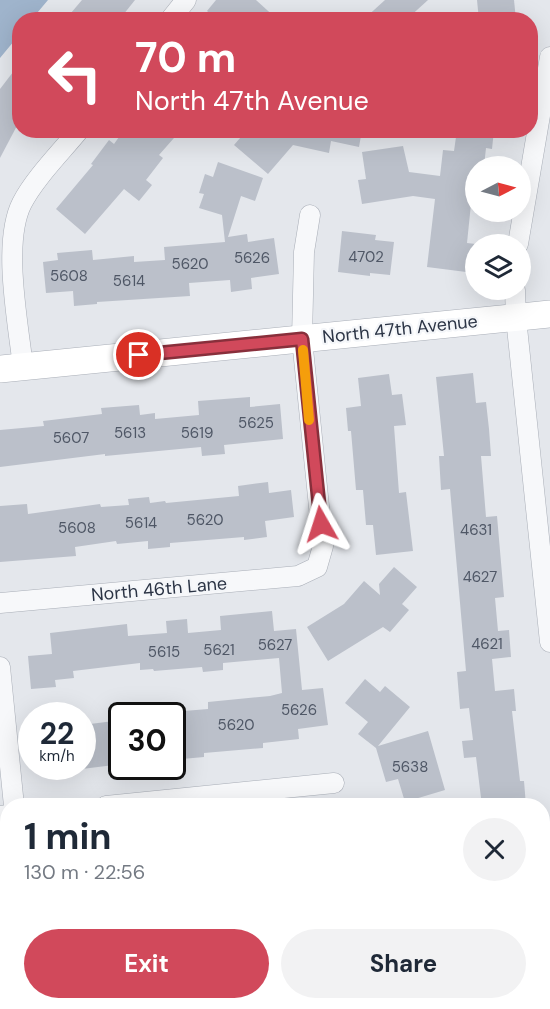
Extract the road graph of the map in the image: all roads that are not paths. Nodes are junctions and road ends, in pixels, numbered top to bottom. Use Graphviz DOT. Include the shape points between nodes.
graph roads {
  1 [pos="186,0"];
  2 [pos="176,12"];
  3 [pos="550,57"];
  4 [pos="538,127"];
  5 [pos="73,138"];
  6 [pos="536,138"];
  7 [pos="310,215"];
  8 [pos="520,234"];
  9 [pos="515,300"];
  10 [pos="550,314"];
  11 [pos="516,318"];
  12 [pos="302,339"];
  13 [pos="11,368"];
  14 [pos="0,603"];
  15 [pos="550,642"];
  16 [pos="0,666"];
  17 [pos="334,783"];
  18 [pos="13,798"];
  19 [pos="185,798"];
  1 -- 2 [label="street"];
  3 -- 4 [label="street"];
  5 -- 13 [label="street" via="22,202 14,225"];
  6 -- 8 [label="street"];
  7 -- 12 [label="street" via="304,252"];
  9 -- 11 [label="street"];
  10 -- 11 [label="street, North 47th Avenue"];
  11 -- 12 [label="street, North 47th Avenue"];
  11 -- 15 [label="street"];
  12 -- 13 [label="street, North 47th Avenue"];
  12 -- 14 [label="street, North 46th Lane" via="323,546 317,567 298,576"];
  16 -- 18 [label="street"];
  17 -- 19 [label="street"];
}
